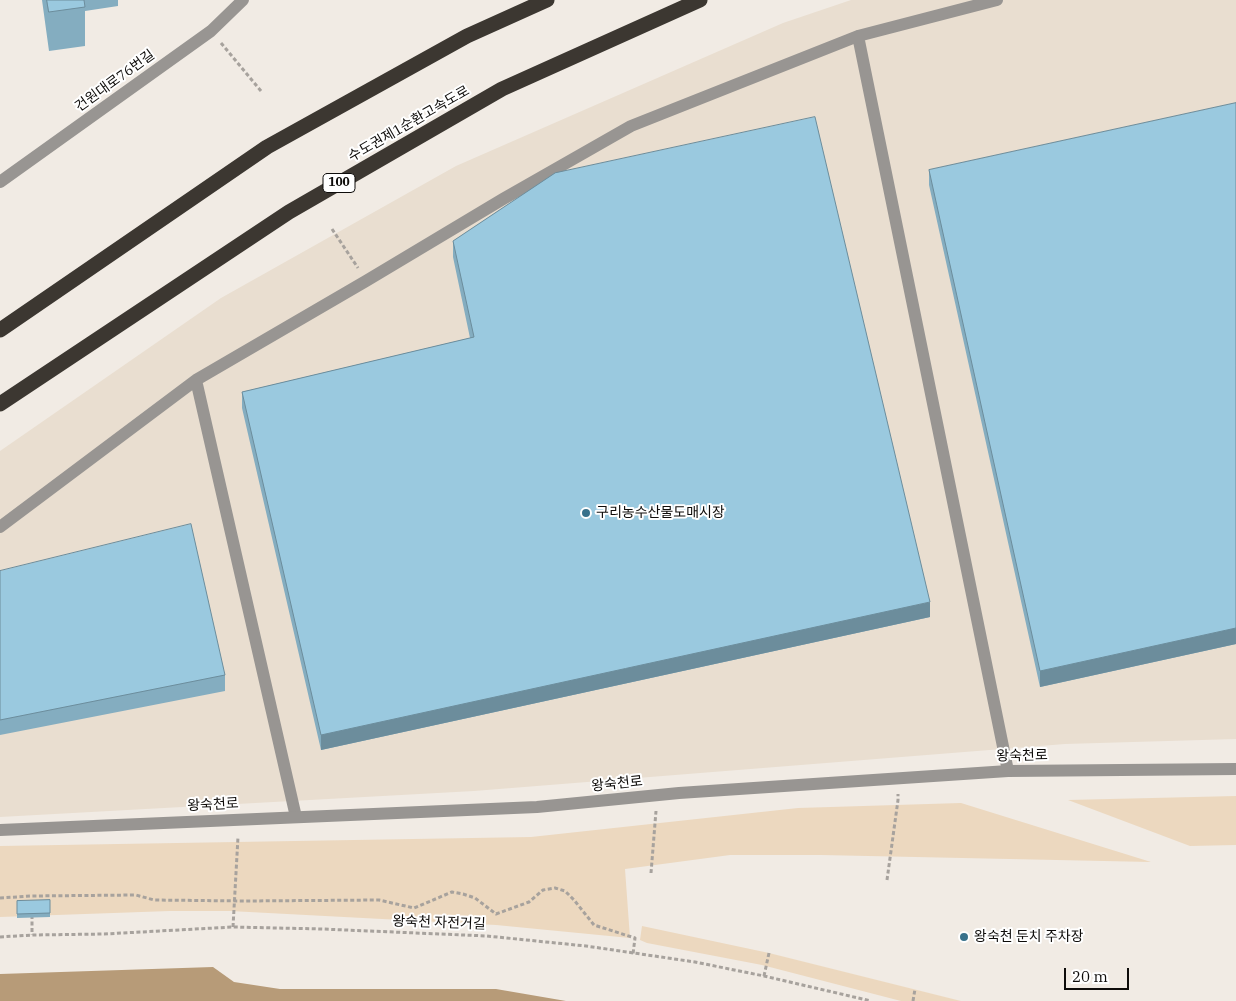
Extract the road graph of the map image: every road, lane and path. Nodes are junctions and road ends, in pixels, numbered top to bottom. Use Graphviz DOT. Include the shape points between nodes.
graph roads {
  1 [pos="243,0"];
  2 [pos="547,0"];
  3 [pos="700,0"];
  4 [pos="997,0"];
  5 [pos="211,31"];
  6 [pos="858,36"];
  7 [pos="261,91"];
  8 [pos="0,182"];
  9 [pos="332,229"];
  10 [pos="366,281"];
  11 [pos="0,330"];
  12 [pos="196,380"];
  13 [pos="0,404"];
  14 [pos="0,527"];
  15 [pos="1236,769"];
  16 [pos="1008,770"];
  17 [pos="898,800"];
  18 [pos="657,814"];
  19 [pos="296,817"];
  20 [pos="239,819"];
  21 [pos="0,830"];
  22 [pos="651,872"];
  23 [pos="887,880"];
  24 [pos="0,898"];
  25 [pos="234,901"];
  26 [pos="32,915"];
  27 [pos="233,928"];
  28 [pos="32,935"];
  29 [pos="0,937"];
  30 [pos="633,954"];
  31 [pos="769,954"];
  32 [pos="764,976"];
  33 [pos="915,989"];
  34 [pos="871,1001"];
  35 [pos="912,1001"];
  1 -- 5 [label="street, 건원대로76번길"];
  2 -- 11 [label="highway" via="467,36 267,147"];
  3 -- 13 [label="highway, 수도권제1순환고속도로 / 100" via="502,89 289,212"];
  4 -- 6 [label="street"];
  5 -- 7 [label="path"];
  5 -- 8 [label="street, 건원대로76번길"];
  6 -- 10 [label="street" via="631,126"];
  6 -- 16 [label="street"];
  9 -- 10 [label="path"];
  10 -- 12 [label="street"];
  12 -- 14 [label="street"];
  12 -- 19 [label="street"];
  15 -- 16 [label="street, 왕숙천로"];
  16 -- 19 [label="street, 왕숙천로" via="679,793 537,807"];
  17 -- 23 [label="path"];
  18 -- 22 [label="path"];
  19 -- 20 [label="street, 왕숙천로"];
  20 -- 21 [label="street, 왕숙천로"];
  20 -- 25 [label="path"];
  24 -- 25 [label="path" via="136,895 154,900"];
  25 -- 27 [label="path"];
  25 -- 30 [label="path" via="379,900 414,908 452,892 475,898 496,914 529,902 543,890 555,888 565,891 594,925 635,938"];
  26 -- 28 [label="path"];
  27 -- 28 [label="path, 왕숙천 자전거길"];
  27 -- 30 [label="path, 왕숙천 자전거길" via="487,936"];
  28 -- 29 [label="path, 왕숙천 자전거길"];
  30 -- 32 [label="path, 왕숙천 자전거길"];
  31 -- 32 [label="path"];
  32 -- 34 [label="path, 왕숙천 자전거길"];
  33 -- 35 [label="path"];
}
